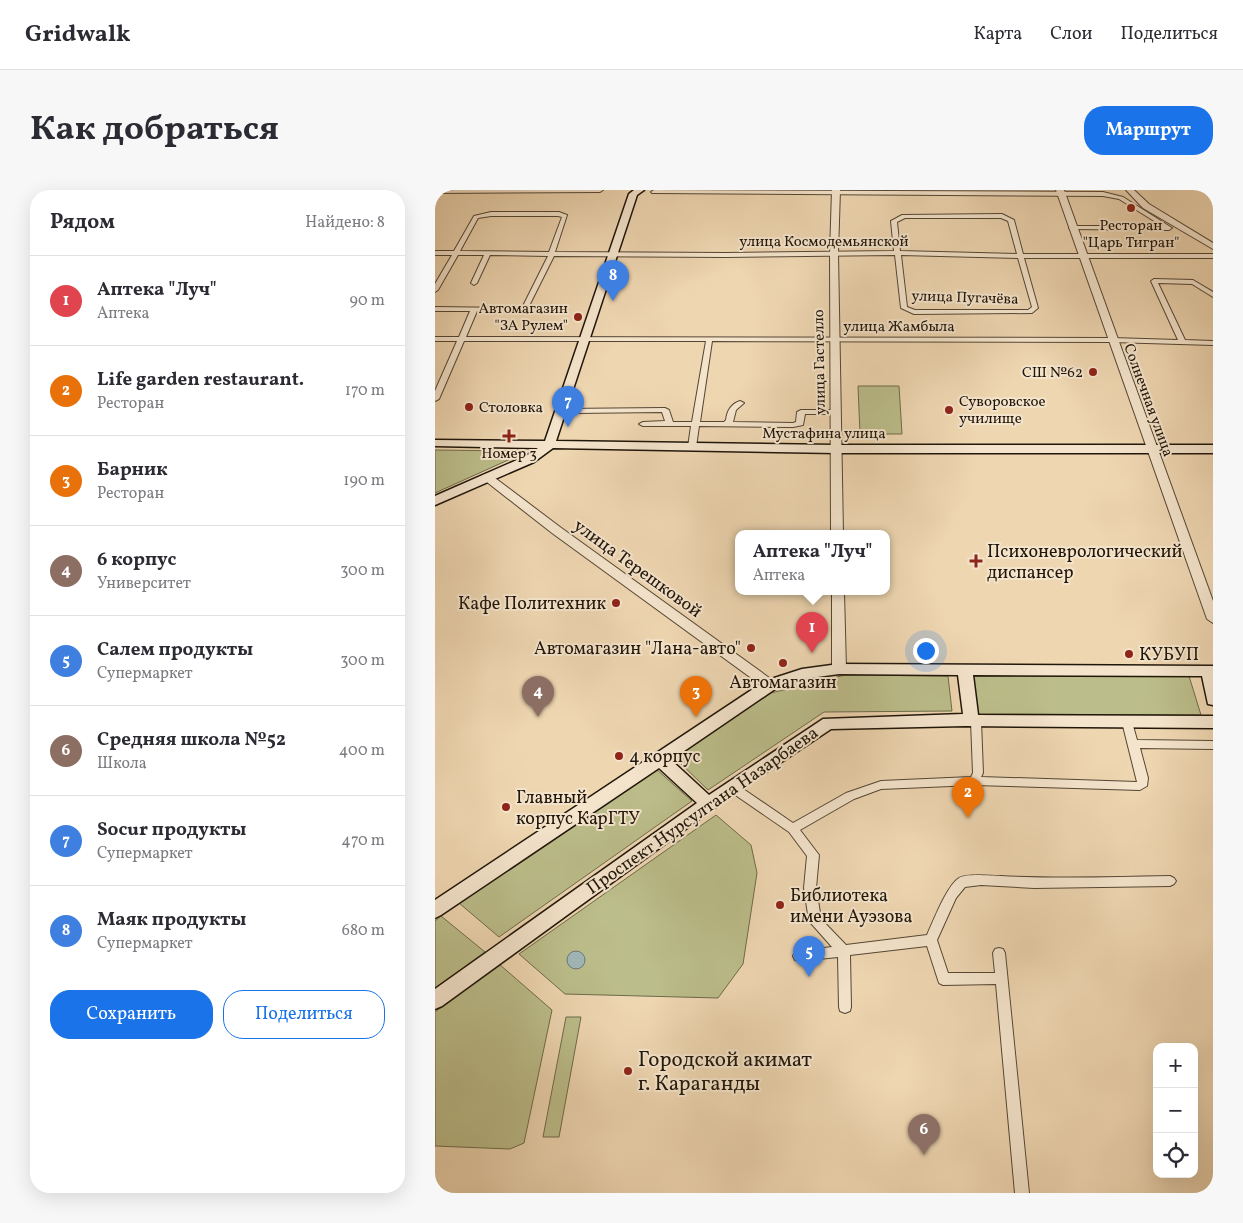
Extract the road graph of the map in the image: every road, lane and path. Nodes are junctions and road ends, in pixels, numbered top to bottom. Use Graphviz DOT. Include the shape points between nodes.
graph roads {
  1 [pos="601,190"];
  2 [pos="1130,190"];
  3 [pos="634,191"];
  4 [pos="437,192"];
  5 [pos="654,192"];
  6 [pos="738,192"];
  7 [pos="836,192"];
  8 [pos="890,192"];
  9 [pos="1061,192"];
  10 [pos="1150,208"];
  11 [pos="1140,209"];
  12 [pos="1173,227"];
  13 [pos="1072,228"];
  14 [pos="1213,247"];
  15 [pos="488,253"];
  16 [pos="552,253"];
  17 [pos="834,253"];
  18 [pos="896,253"];
  19 [pos="435,254"];
  20 [pos="455,254"];
  21 [pos="612,254"];
  22 [pos="1021,256"];
  23 [pos="1082,256"];
  24 [pos="1213,256"];
  25 [pos="474,283"];
  26 [pos="435,290"];
  27 [pos="1213,295"];
  28 [pos="435,309"];
  29 [pos="474,310"];
  30 [pos="435,339"];
  31 [pos="462,340"];
  32 [pos="585,340"];
  33 [pos="835,340"];
  34 [pos="1112,340"];
  35 [pos="709,341"];
  36 [pos="1183,342"];
  37 [pos="1213,343"];
  38 [pos="435,399"];
  39 [pos="740,403"];
  40 [pos="561,410"];
  41 [pos="835,412"];
  42 [pos="670,423"];
  43 [pos="643,424"];
  44 [pos="696,424"];
  45 [pos="726,424"];
  46 [pos="435,443"];
  47 [pos="517,444"];
  48 [pos="549,446"];
  49 [pos="692,448"];
  50 [pos="1151,448"];
  51 [pos="836,449"];
  52 [pos="1213,449"];
  53 [pos="516,465"];
  54 [pos="487,477"];
  55 [pos="435,501"];
  56 [pos="837,530"];
  57 [pos="838,595"];
  58 [pos="1213,619"];
  59 [pos="839,669"];
  60 [pos="965,669"];
  61 [pos="1211,671"];
  62 [pos="770,685"];
  63 [pos="1213,700"];
  64 [pos="973,720"];
  65 [pos="1127,722"];
  66 [pos="1213,722"];
  67 [pos="1133,744"];
  68 [pos="1213,745"];
  69 [pos="660,759"];
  70 [pos="974,781"];
  71 [pos="732,787"];
  72 [pos="707,804"];
  73 [pos="793,829"];
  74 [pos="1170,881"];
  75 [pos="435,910"];
  76 [pos="931,940"];
  77 [pos="844,951"];
  78 [pos="999,953"];
  79 [pos="799,956"];
  80 [pos="1001,978"];
  81 [pos="435,1000"];
  82 [pos="845,1007"];
  83 [pos="1022,1193"];
  1 -- 4 [label="street"];
  2 -- 10 [label="street"];
  3 -- 21 [label="main road"];
  5 -- 6 [label="street"];
  6 -- 7 [label="street"];
  7 -- 8 [label="street"];
  7 -- 17 [label="street, улица Гастелло"];
  8 -- 9 [label="street"];
  9 -- 11 [label="street" via="1114,195"];
  9 -- 13 [label="street, Солнечная улица"];
  10 -- 11 [label="street"];
  10 -- 12 [label="street"];
  11 -- 12 [label="street"];
  12 -- 13 [label="street"];
  12 -- 14 [label="street"];
  13 -- 23 [label="street, Солнечная улица"];
  15 -- 16 [label="street, улица Космодемьянской"];
  15 -- 20 [label="street, улица Космодемьянской"];
  15 -- 25 [label="street"];
  16 -- 20 [label="street" via="566,218 562,214 476,217"];
  16 -- 21 [label="street, улица Космодемьянской"];
  16 -- 29 [label="street" via="526,306 515,310"];
  17 -- 18 [label="street, улица Космодемьянской"];
  17 -- 21 [label="street, улица Космодемьянской"];
  17 -- 33 [label="street, улица Гастелло"];
  18 -- 22 [label="street, улица Космодемьянской"];
  18 -- 22 [label="street, улица Пугачёва" via="894,221 904,216 1002,216 1011,220"];
  18 -- 22 [label="street, улица Пугачёва" via="904,308 914,312 1030,312 1035,308"];
  19 -- 20 [label="street, улица Космодемьянской"];
  20 -- 26 [label="street"];
  21 -- 32 [label="main road"];
  22 -- 23 [label="street, улица Космодемьянской"];
  23 -- 24 [label="street, улица Космодемьянской"];
  23 -- 34 [label="street, Солнечная улица"];
  27 -- 36 [label="street" via="1193,282 1154,281"];
  28 -- 29 [label="street"];
  29 -- 31 [label="street"];
  30 -- 31 [label="street, улица Жамбыла"];
  31 -- 32 [label="street, улица Жамбыла"];
  31 -- 38 [label="street"];
  32 -- 35 [label="street, улица Жамбыла"];
  32 -- 40 [label="main road"];
  33 -- 34 [label="street, улица Жамбыла"];
  33 -- 35 [label="street, улица Жамбыла"];
  33 -- 41 [label="street, улица Гастелло"];
  34 -- 36 [label="street, улица Жамбыла"];
  34 -- 50 [label="street, Солнечная улица"];
  35 -- 44 [label="street"];
  36 -- 37 [label="street, улица Жамбыла"];
  39 -- 45 [label="street" via="733,407"];
  40 -- 42 [label="street" via="667,410"];
  40 -- 48 [label="main road"];
  41 -- 45 [label="street" via="801,412 800,423 795,425"];
  41 -- 51 [label="street, улица Гастелло"];
  42 -- 43 [label="street"];
  42 -- 44 [label="street"];
  44 -- 45 [label="street"];
  44 -- 49 [label="street"];
  46 -- 47 [label="main road, Мустафина улица"];
  47 -- 48 [label="main road, Мустафина улица"];
  47 -- 53 [label="main road" via="523,454"];
  48 -- 49 [label="main road, Мустафина улица"];
  48 -- 53 [label="main road"];
  49 -- 51 [label="main road, Мустафина улица"];
  50 -- 51 [label="main road, Мустафина улица"];
  50 -- 52 [label="main road, Мустафина улица"];
  50 -- 58 [label="street, Солнечная улица"];
  51 -- 56 [label="street, улица Гастелло"];
  53 -- 54 [label="main road"];
  54 -- 55 [label="main road"];
  54 -- 62 [label="street, улица Терешковой"];
  57 -- 59 [label="street"];
  59 -- 60 [label="main road"];
  59 -- 62 [label="main road" via="802,674"];
  60 -- 61 [label="main road"];
  60 -- 64 [label="main road"];
  61 -- 63 [label="main road"];
  62 -- 69 [label="main road"];
  64 -- 65 [label="main road, Проспект Нурсултана Назарбаева"];
  64 -- 70 [label="street" via="978,773"];
  64 -- 71 [label="main road, Проспект Нурсултана Назарбаева" via="828,723"];
  65 -- 66 [label="main road, Проспект Нурсултана Назарбаева"];
  65 -- 67 [label="street"];
  67 -- 68 [label="street"];
  67 -- 70 [label="street" via="1143,778 1140,786"];
  69 -- 72 [label="main road"];
  69 -- 75 [label="main road"];
  70 -- 73 [label="street" via="881,785 850,796"];
  71 -- 72 [label="main road, Проспект Нурсултана Назарбаева"];
  71 -- 73 [label="street"];
  72 -- 81 [label="main road, Проспект Нурсултана Назарбаева"];
  73 -- 77 [label="street" via="813,855 810,888 815,921"];
  74 -- 76 [label="street" via="962,882 952,895"];
  76 -- 77 [label="street"];
  76 -- 80 [label="street" via="943,979"];
  77 -- 79 [label="street"];
  77 -- 82 [label="street"];
  78 -- 80 [label="street"];
  80 -- 83 [label="street"];
}
